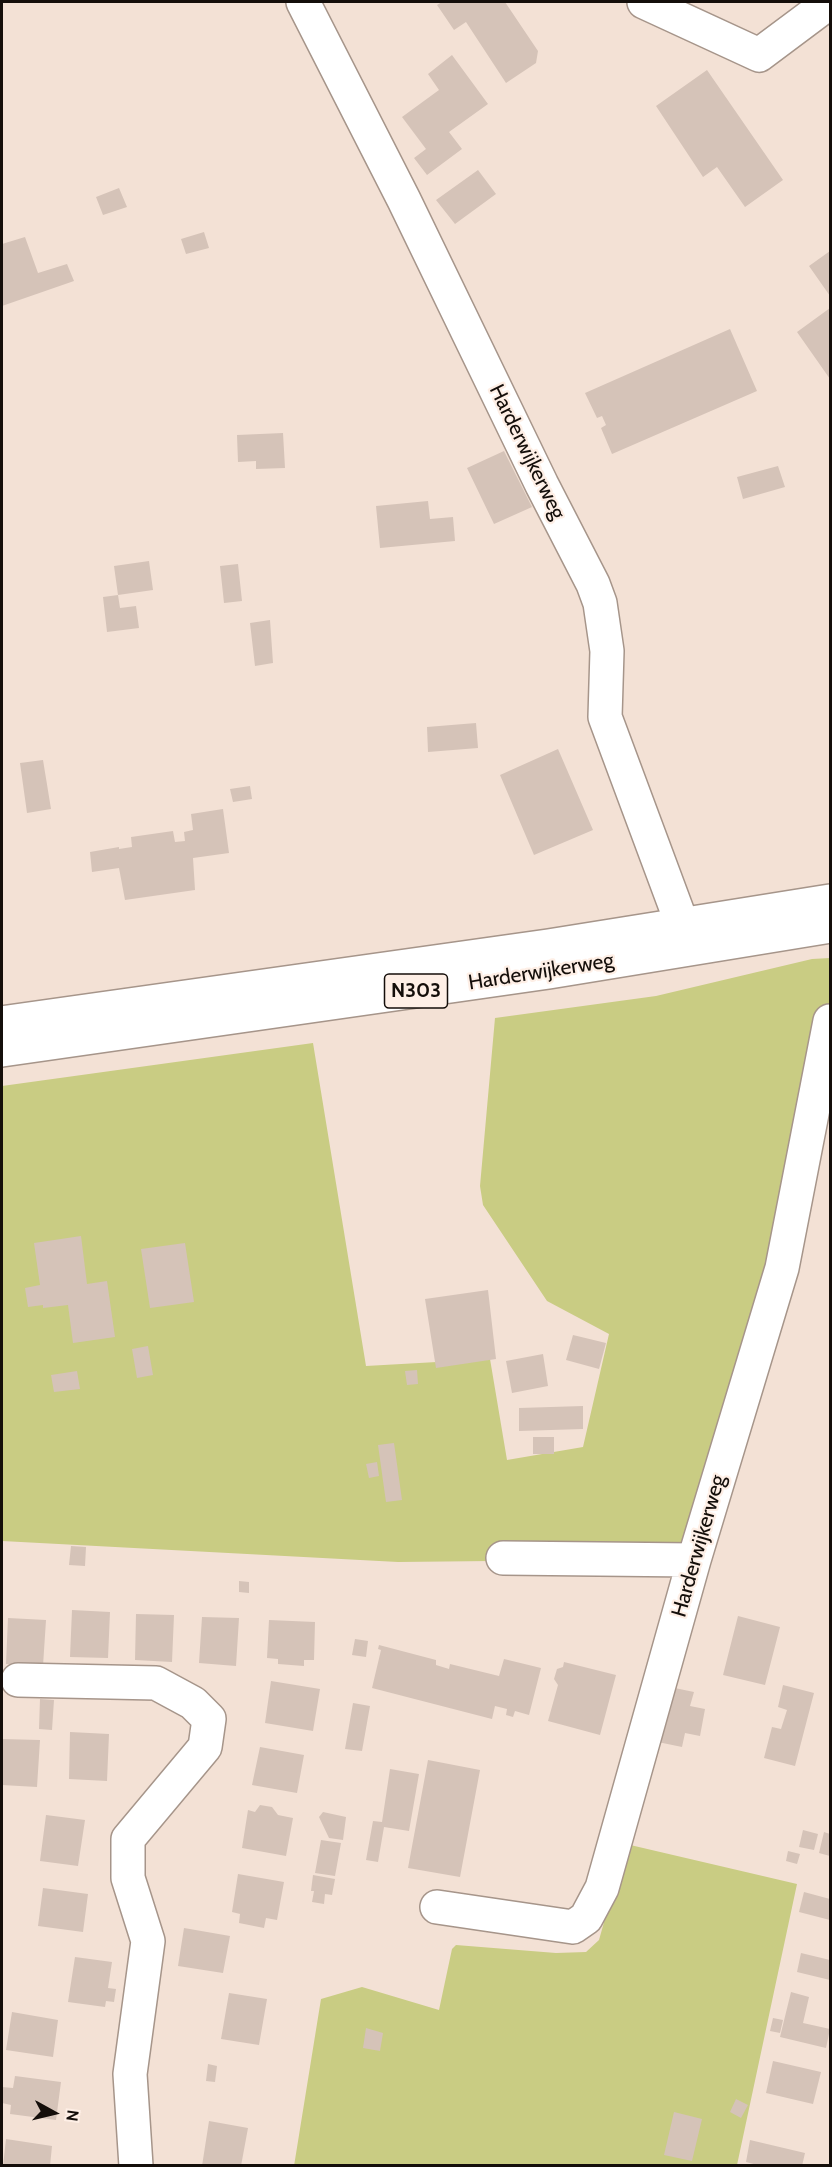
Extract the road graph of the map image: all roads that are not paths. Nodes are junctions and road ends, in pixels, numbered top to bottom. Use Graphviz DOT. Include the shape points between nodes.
graph roads {
  1 [pos="303,2"];
  2 [pos="645,2"];
  3 [pos="831,2"];
  4 [pos="830,908"];
  5 [pos="682,924"];
  6 [pos="831,1021"];
  7 [pos="2,1023"];
  8 [pos="2,1050"];
  9 [pos="503,1558"];
  10 [pos="694,1560"];
  11 [pos="18,1680"];
  12 [pos="437,1907"];
  13 [pos="136,2166"];
  1 -- 5 [label="main road, Harderwijkerweg" via="593,584 607,651 605,717"];
  2 -- 3 [label="main road" via="759,55"];
  4 -- 5 [label="main road, Harderwijkerweg / N303"];
  4 -- 8 [label="main road, Harderwijkerweg / N303" via="549,972"];
  5 -- 7 [label="main road, Harderwijkerweg / N303"];
  6 -- 10 [label="main road, Harderwijkerweg" via="782,1268"];
  9 -- 10 [label="main road"];
  10 -- 12 [label="main road, Harderwijkerweg" via="602,1888 586,1918 573,1927"];
  11 -- 13 [label="main road" via="156,1683 193,1703 208,1719 205,1747 128,1839 128,1878 148,1941 130,2074"];
}
